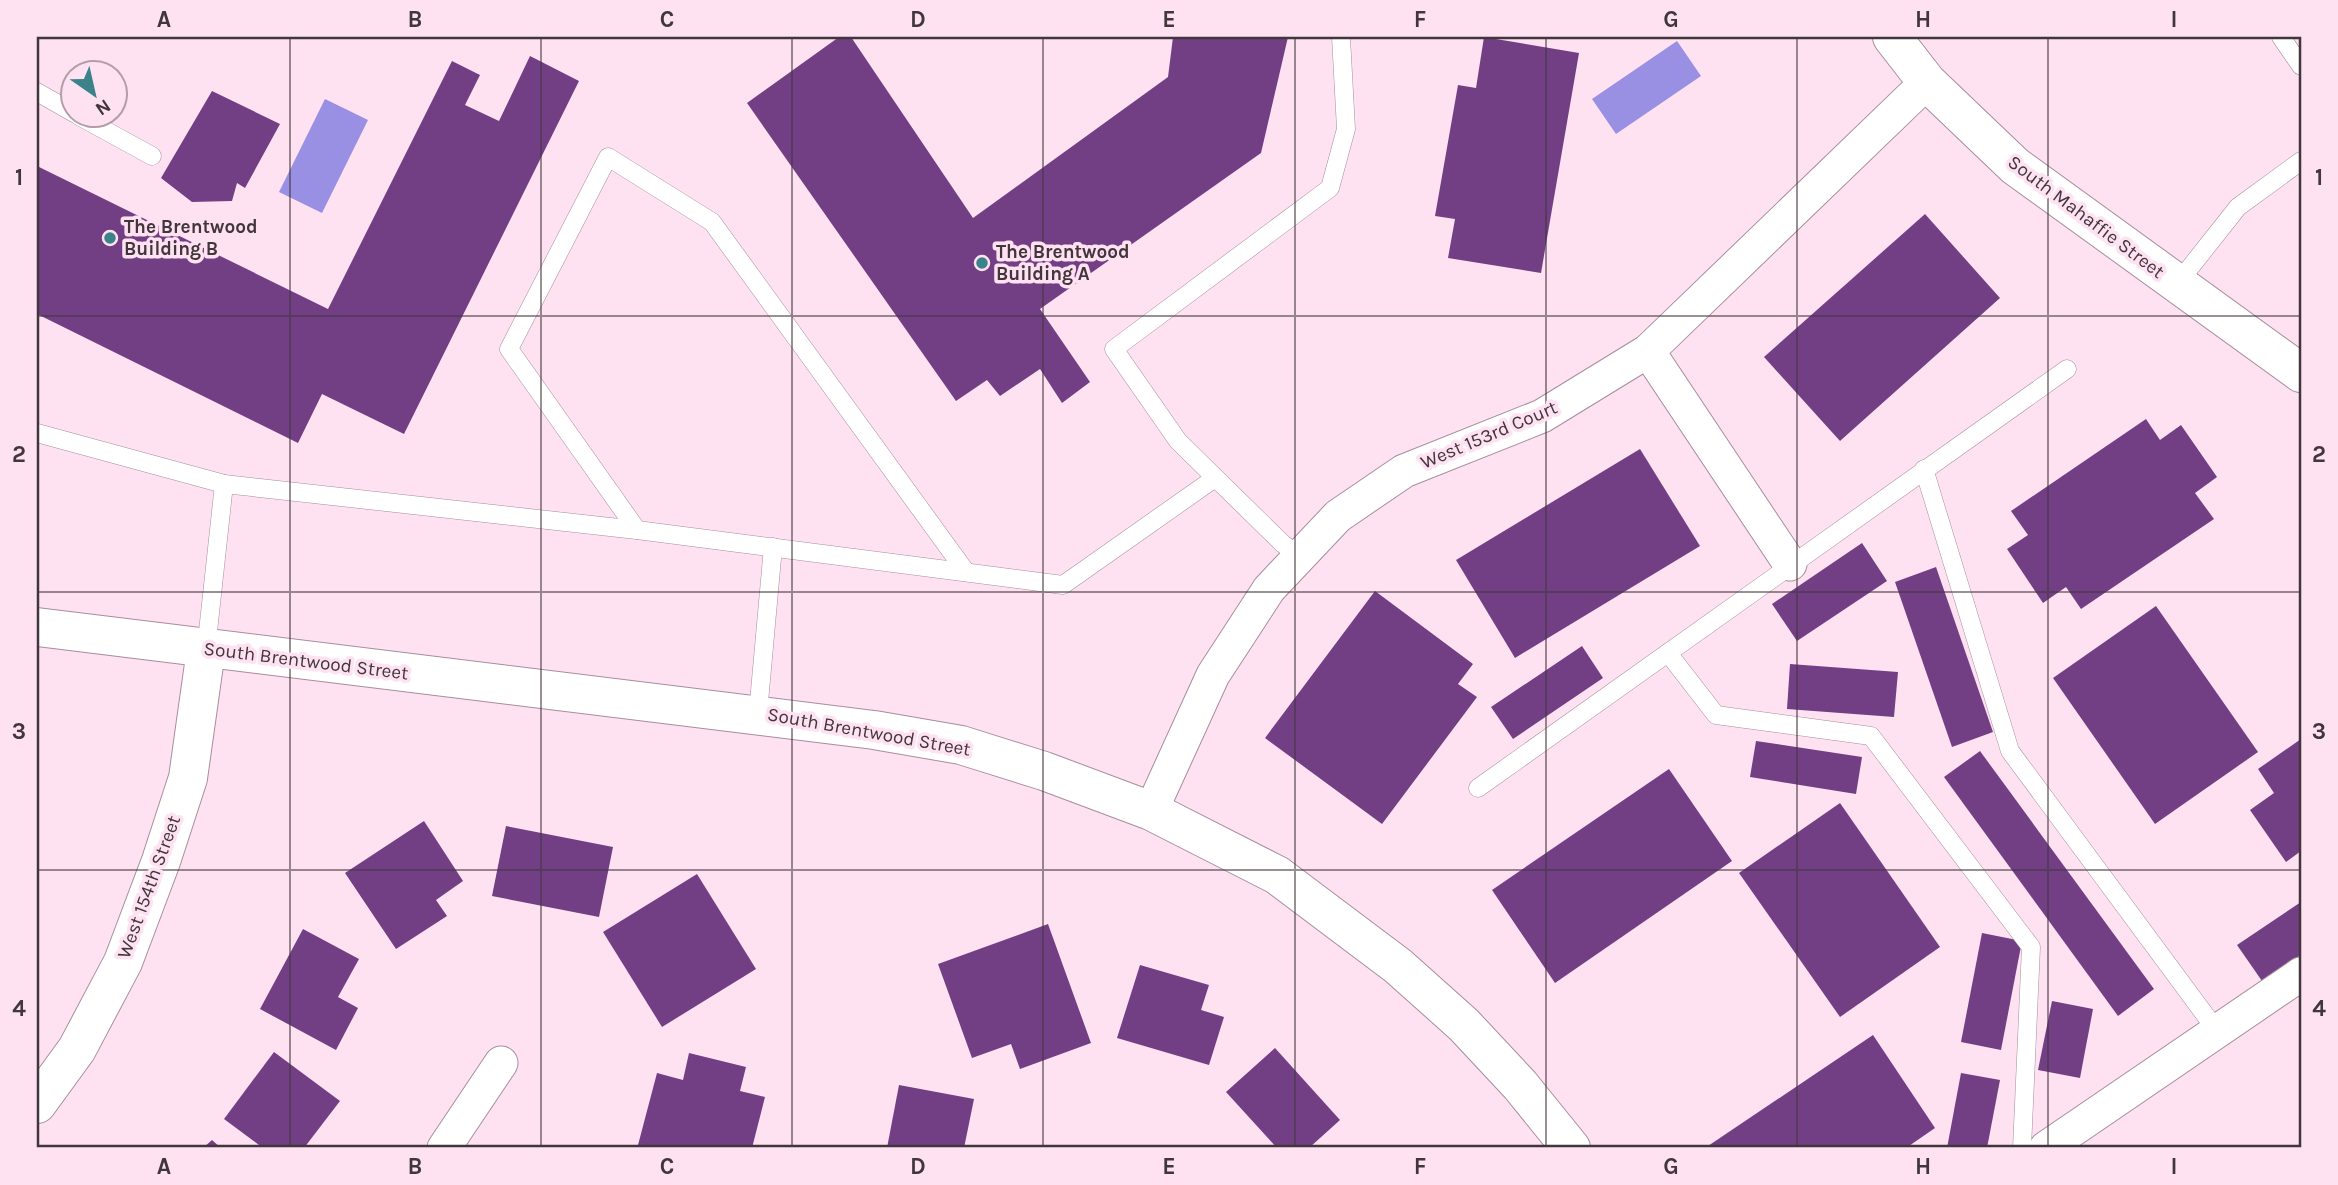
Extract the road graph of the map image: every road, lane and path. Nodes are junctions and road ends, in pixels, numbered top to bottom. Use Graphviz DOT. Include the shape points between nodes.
graph roads {
  1 [pos="1342,37"];
  2 [pos="1892,37"];
  3 [pos="2281,37"];
  4 [pos="2301,66"];
  5 [pos="1927,82"];
  6 [pos="37,92"];
  7 [pos="60,105"];
  8 [pos="105,130"];
  9 [pos="152,156"];
  10 [pos="2301,162"];
  11 [pos="2177,284"];
  12 [pos="1648,351"];
  13 [pos="2067,369"];
  14 [pos="2301,373"];
  15 [pos="37,433"];
  16 [pos="1924,469"];
  17 [pos="1215,478"];
  18 [pos="224,484"];
  19 [pos="637,530"];
  20 [pos="773,547"];
  21 [pos="1300,556"];
  22 [pos="1790,564"];
  23 [pos="966,572"];
  24 [pos="37,627"];
  25 [pos="206,650"];
  26 [pos="1668,653"];
  27 [pos="758,713"];
  28 [pos="1478,788"];
  29 [pos="1151,811"];
  30 [pos="2301,974"];
  31 [pos="2217,1031"];
  32 [pos="501,1063"];
  33 [pos="37,1104"];
  34 [pos="444,1148"];
  35 [pos="1571,1148"];
  36 [pos="2022,1148"];
  37 [pos="2046,1148"];
  1 -- 17 [label="lane" via="1346,129 1330,188 1114,349 1178,441"];
  2 -- 5 [label="street, South Mahaffie Street"];
  3 -- 4 [label="lane"];
  5 -- 11 [label="street, South Mahaffie Street" via="2015,166"];
  5 -- 12 [label="street, West 153rd Court"];
  6 -- 7 [label="lane"];
  8 -- 9 [label="lane"];
  10 -- 11 [label="lane" via="2238,207"];
  11 -- 14 [label="street, South Mahaffie Street"];
  12 -- 21 [label="street, West 153rd Court" via="1542,416 1404,471 1338,516"];
  12 -- 22 [label="street"];
  13 -- 16 [label="lane"];
  15 -- 18 [label="lane"];
  16 -- 22 [label="lane"];
  16 -- 31 [label="lane" via="2010,751"];
  17 -- 21 [label="lane"];
  17 -- 23 [label="lane" via="1063,585"];
  18 -- 19 [label="lane"];
  18 -- 25 [label="lane"];
  19 -- 20 [label="lane"];
  19 -- 23 [label="lane" via="509,349 608,157 712,222"];
  20 -- 23 [label="lane"];
  20 -- 27 [label="lane"];
  21 -- 29 [label="street, West 153rd Court" via="1269,589 1213,676"];
  22 -- 26 [label="lane"];
  24 -- 25 [label="street, South Brentwood Street"];
  25 -- 27 [label="street, South Brentwood Street"];
  25 -- 33 [label="street, West 154th Street" via="188,778 161,861 122,962 77,1049"];
  26 -- 28 [label="lane"];
  26 -- 36 [label="lane" via="1716,715 1871,736 2031,947"];
  27 -- 29 [label="street, South Brentwood Street" via="961,745"];
  29 -- 35 [label="street, South Brentwood Street" via="1277,875 1398,966 1464,1025 1520,1084"];
  30 -- 31 [label="street"];
  31 -- 37 [label="street"];
  32 -- 34 [label="street"];
}
